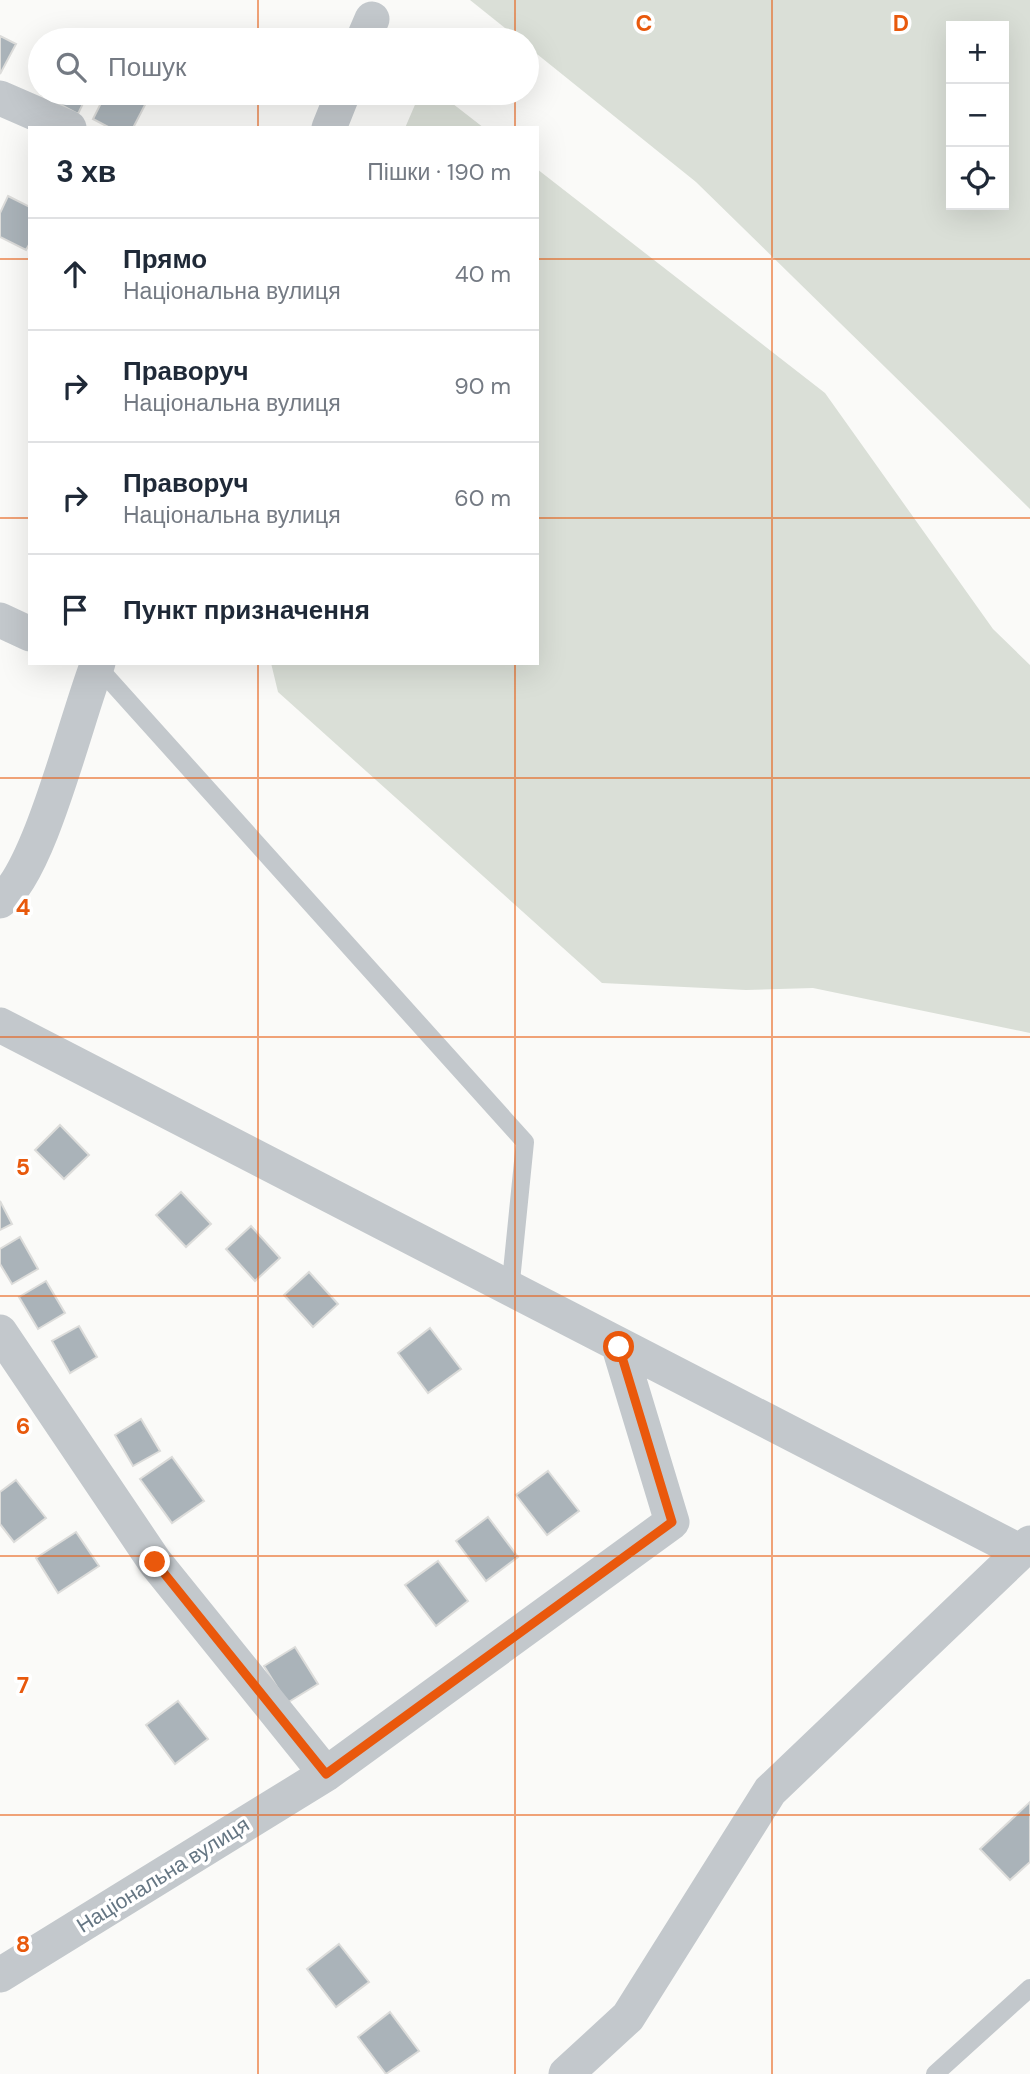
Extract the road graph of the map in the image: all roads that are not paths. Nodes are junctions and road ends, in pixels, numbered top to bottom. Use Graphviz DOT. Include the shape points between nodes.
graph roads {
  1 [pos="0,98"];
  2 [pos="339,105"];
  3 [pos="64,126"];
  4 [pos="331,126"];
  5 [pos="0,620"];
  6 [pos="28,633"];
  7 [pos="95,665"];
  8 [pos="96,665"];
  9 [pos="0,901"];
  10 [pos="0,1025"];
  11 [pos="510,1291"];
  12 [pos="0,1332"];
  13 [pos="619,1347"];
  14 [pos="1025,1548"];
  15 [pos="326,1774"];
  16 [pos="0,1976"];
  17 [pos="1030,1988"];
  18 [pos="566,2074"];
  19 [pos="935,2074"];
  1 -- 3 [label="street"];
  2 -- 4 [label="street"];
  5 -- 6 [label="street"];
  7 -- 9 [label="street" via="34,852 8,896"];
  8 -- 11 [label="lane" via="526,1142"];
  10 -- 11 [label="street"];
  11 -- 13 [label="street"];
  12 -- 15 [label="street" via="155,1562"];
  13 -- 14 [label="street"];
  13 -- 15 [label="street, Національна вулиця" via="672,1522"];
  14 -- 18 [label="street" via="770,1791 628,2017"];
  15 -- 16 [label="street, Національна вулиця"];
  17 -- 19 [label="lane"];
}
